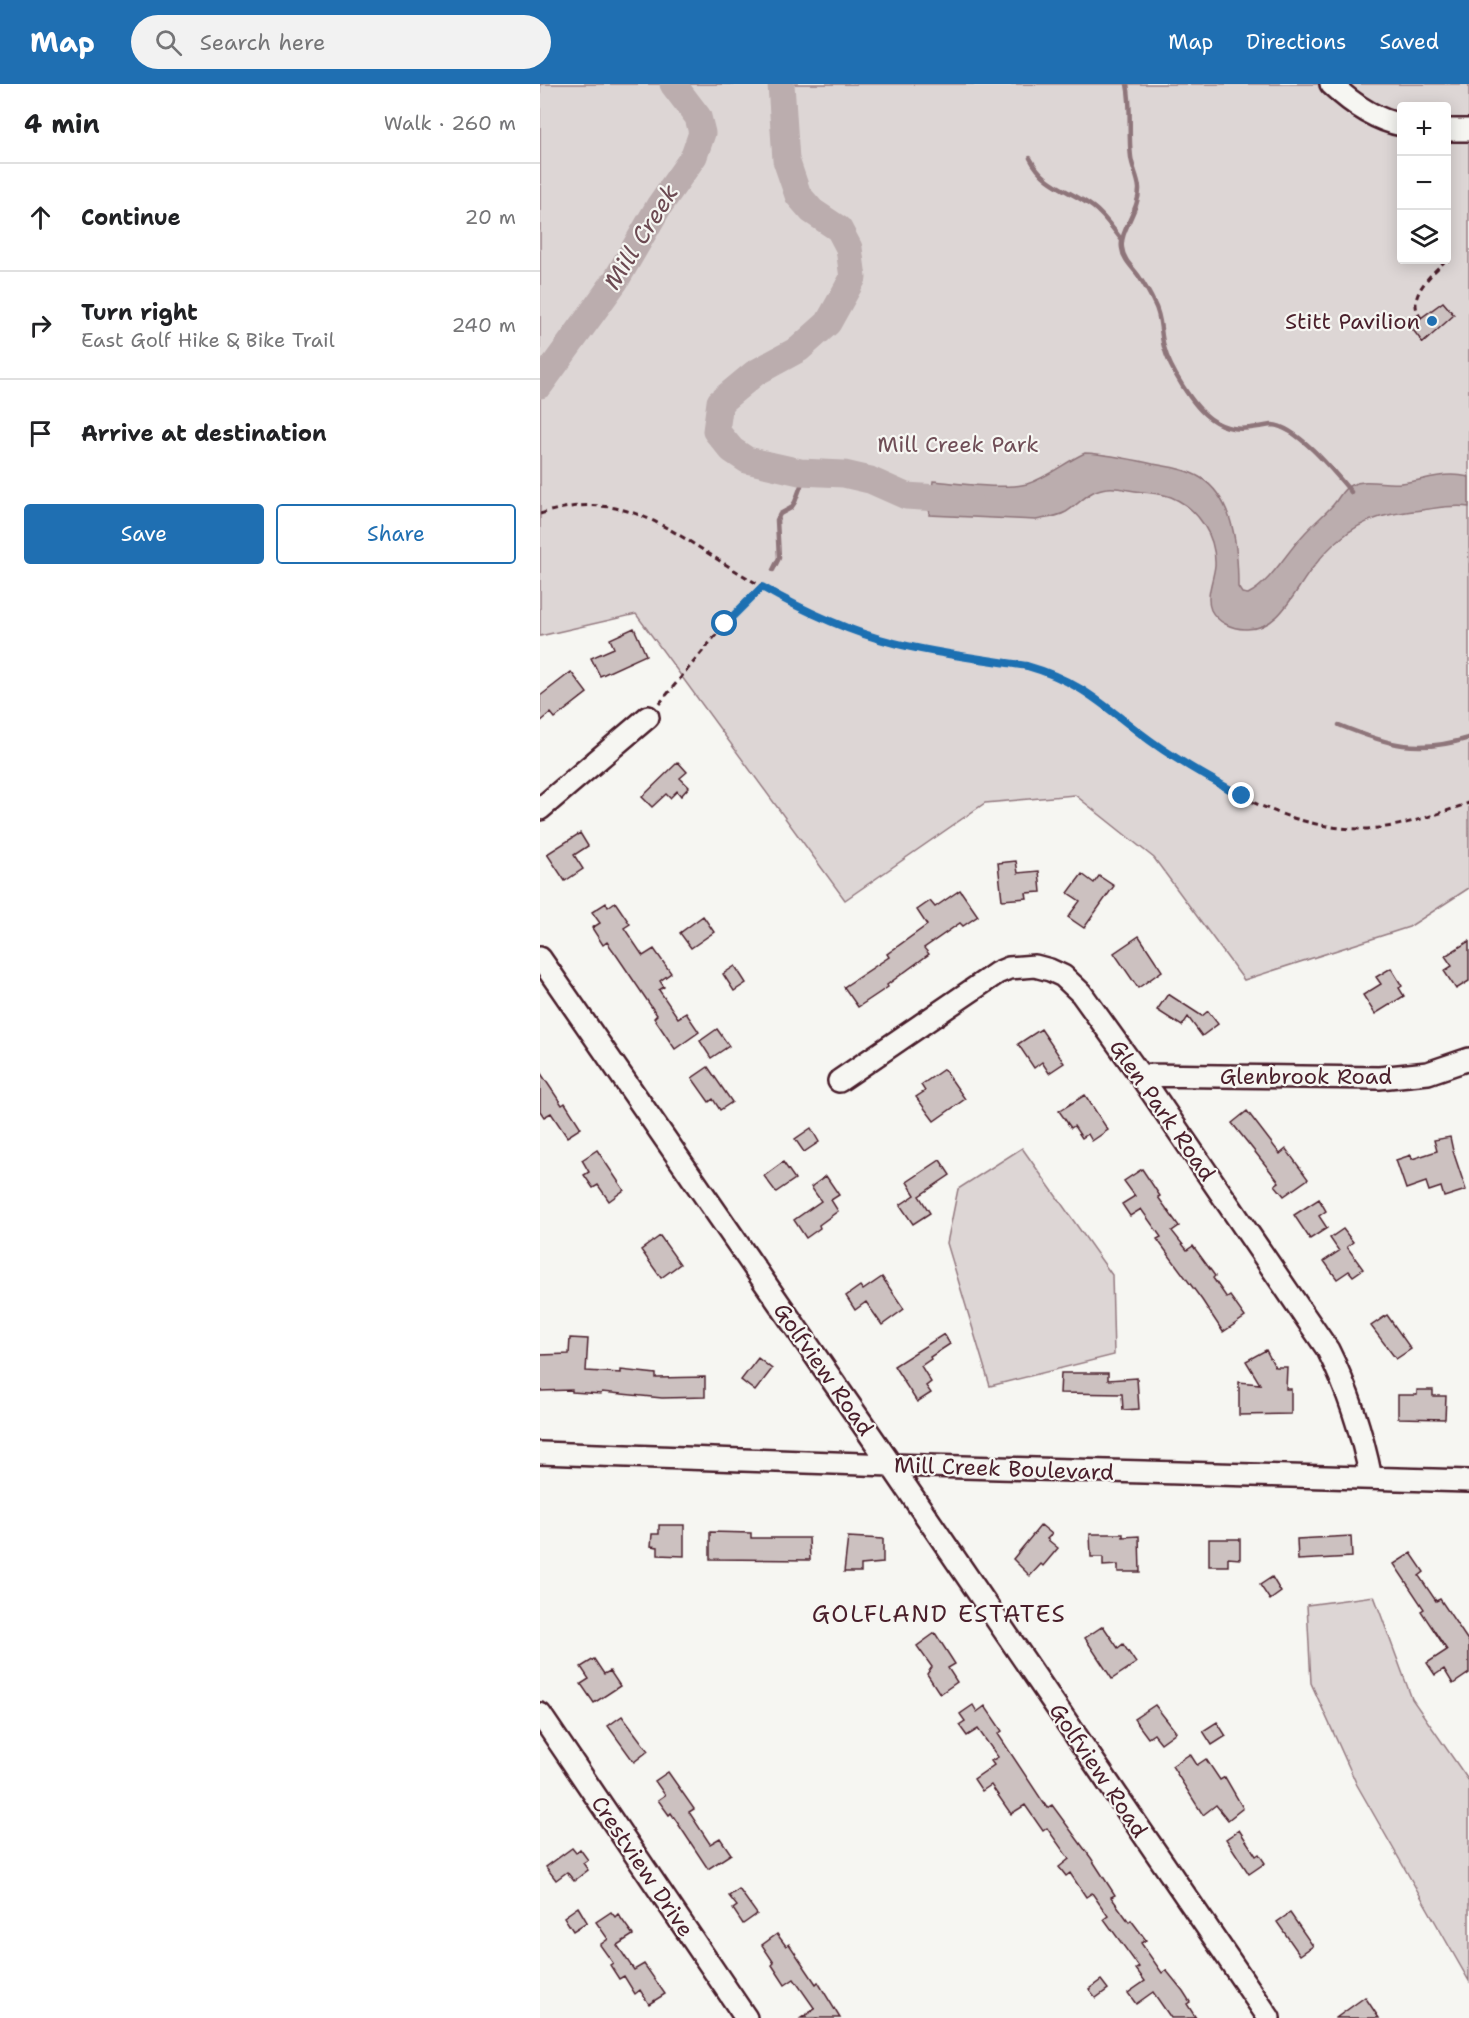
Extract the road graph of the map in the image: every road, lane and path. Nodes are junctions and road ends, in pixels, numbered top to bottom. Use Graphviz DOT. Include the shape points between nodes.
graph roads {
  1 [pos="1331,84"];
  2 [pos="1397,124"];
  3 [pos="1451,130"];
  4 [pos="1469,130"];
  5 [pos="1442,264"];
  6 [pos="1421,318"];
  7 [pos="540,514"];
  8 [pos="762,587"];
  9 [pos="648,717"];
  10 [pos="1469,802"];
  11 [pos="540,809"];
  12 [pos="540,958"];
  13 [pos="1469,1059"];
  14 [pos="1140,1075"];
  15 [pos="839,1081"];
  16 [pos="540,1453"];
  17 [pos="891,1465"];
  18 [pos="1371,1478"];
  19 [pos="1469,1480"];
  20 [pos="540,1714"];
  21 [pos="746,2018"];
  22 [pos="1269,2018"];
  1 -- 2 [label="street" via="1369,113"];
  3 -- 4 [label="street"];
  5 -- 6 [label="path" via="1416,298"];
  7 -- 8 [label="path" via="587,506 630,511 668,528"];
  8 -- 9 [label="path" via="725,624"];
  8 -- 10 [label="path" via="814,616 861,633 923,649 1027,666 1058,676 1088,692 1189,766 1242,796 1300,820 1361,829 1383,827 1440,814"];
  9 -- 11 [label="street"];
  12 -- 17 [label="street, Golfview Road"];
  13 -- 14 [label="street, Glenbrook Road" via="1428,1073 1379,1078"];
  14 -- 15 [label="street, Glen Park Road" via="1071,982 1050,970 1024,966 997,974"];
  14 -- 18 [label="street, Glen Park Road" via="1328,1350 1354,1410"];
  16 -- 17 [label="street, Mill Creek Boulevard"];
  17 -- 18 [label="street, Mill Creek Boulevard"];
  17 -- 22 [label="street, Golfview Road"];
  18 -- 19 [label="street, Mill Creek Boulevard"];
  20 -- 21 [label="street, Crestview Drive"];
}
